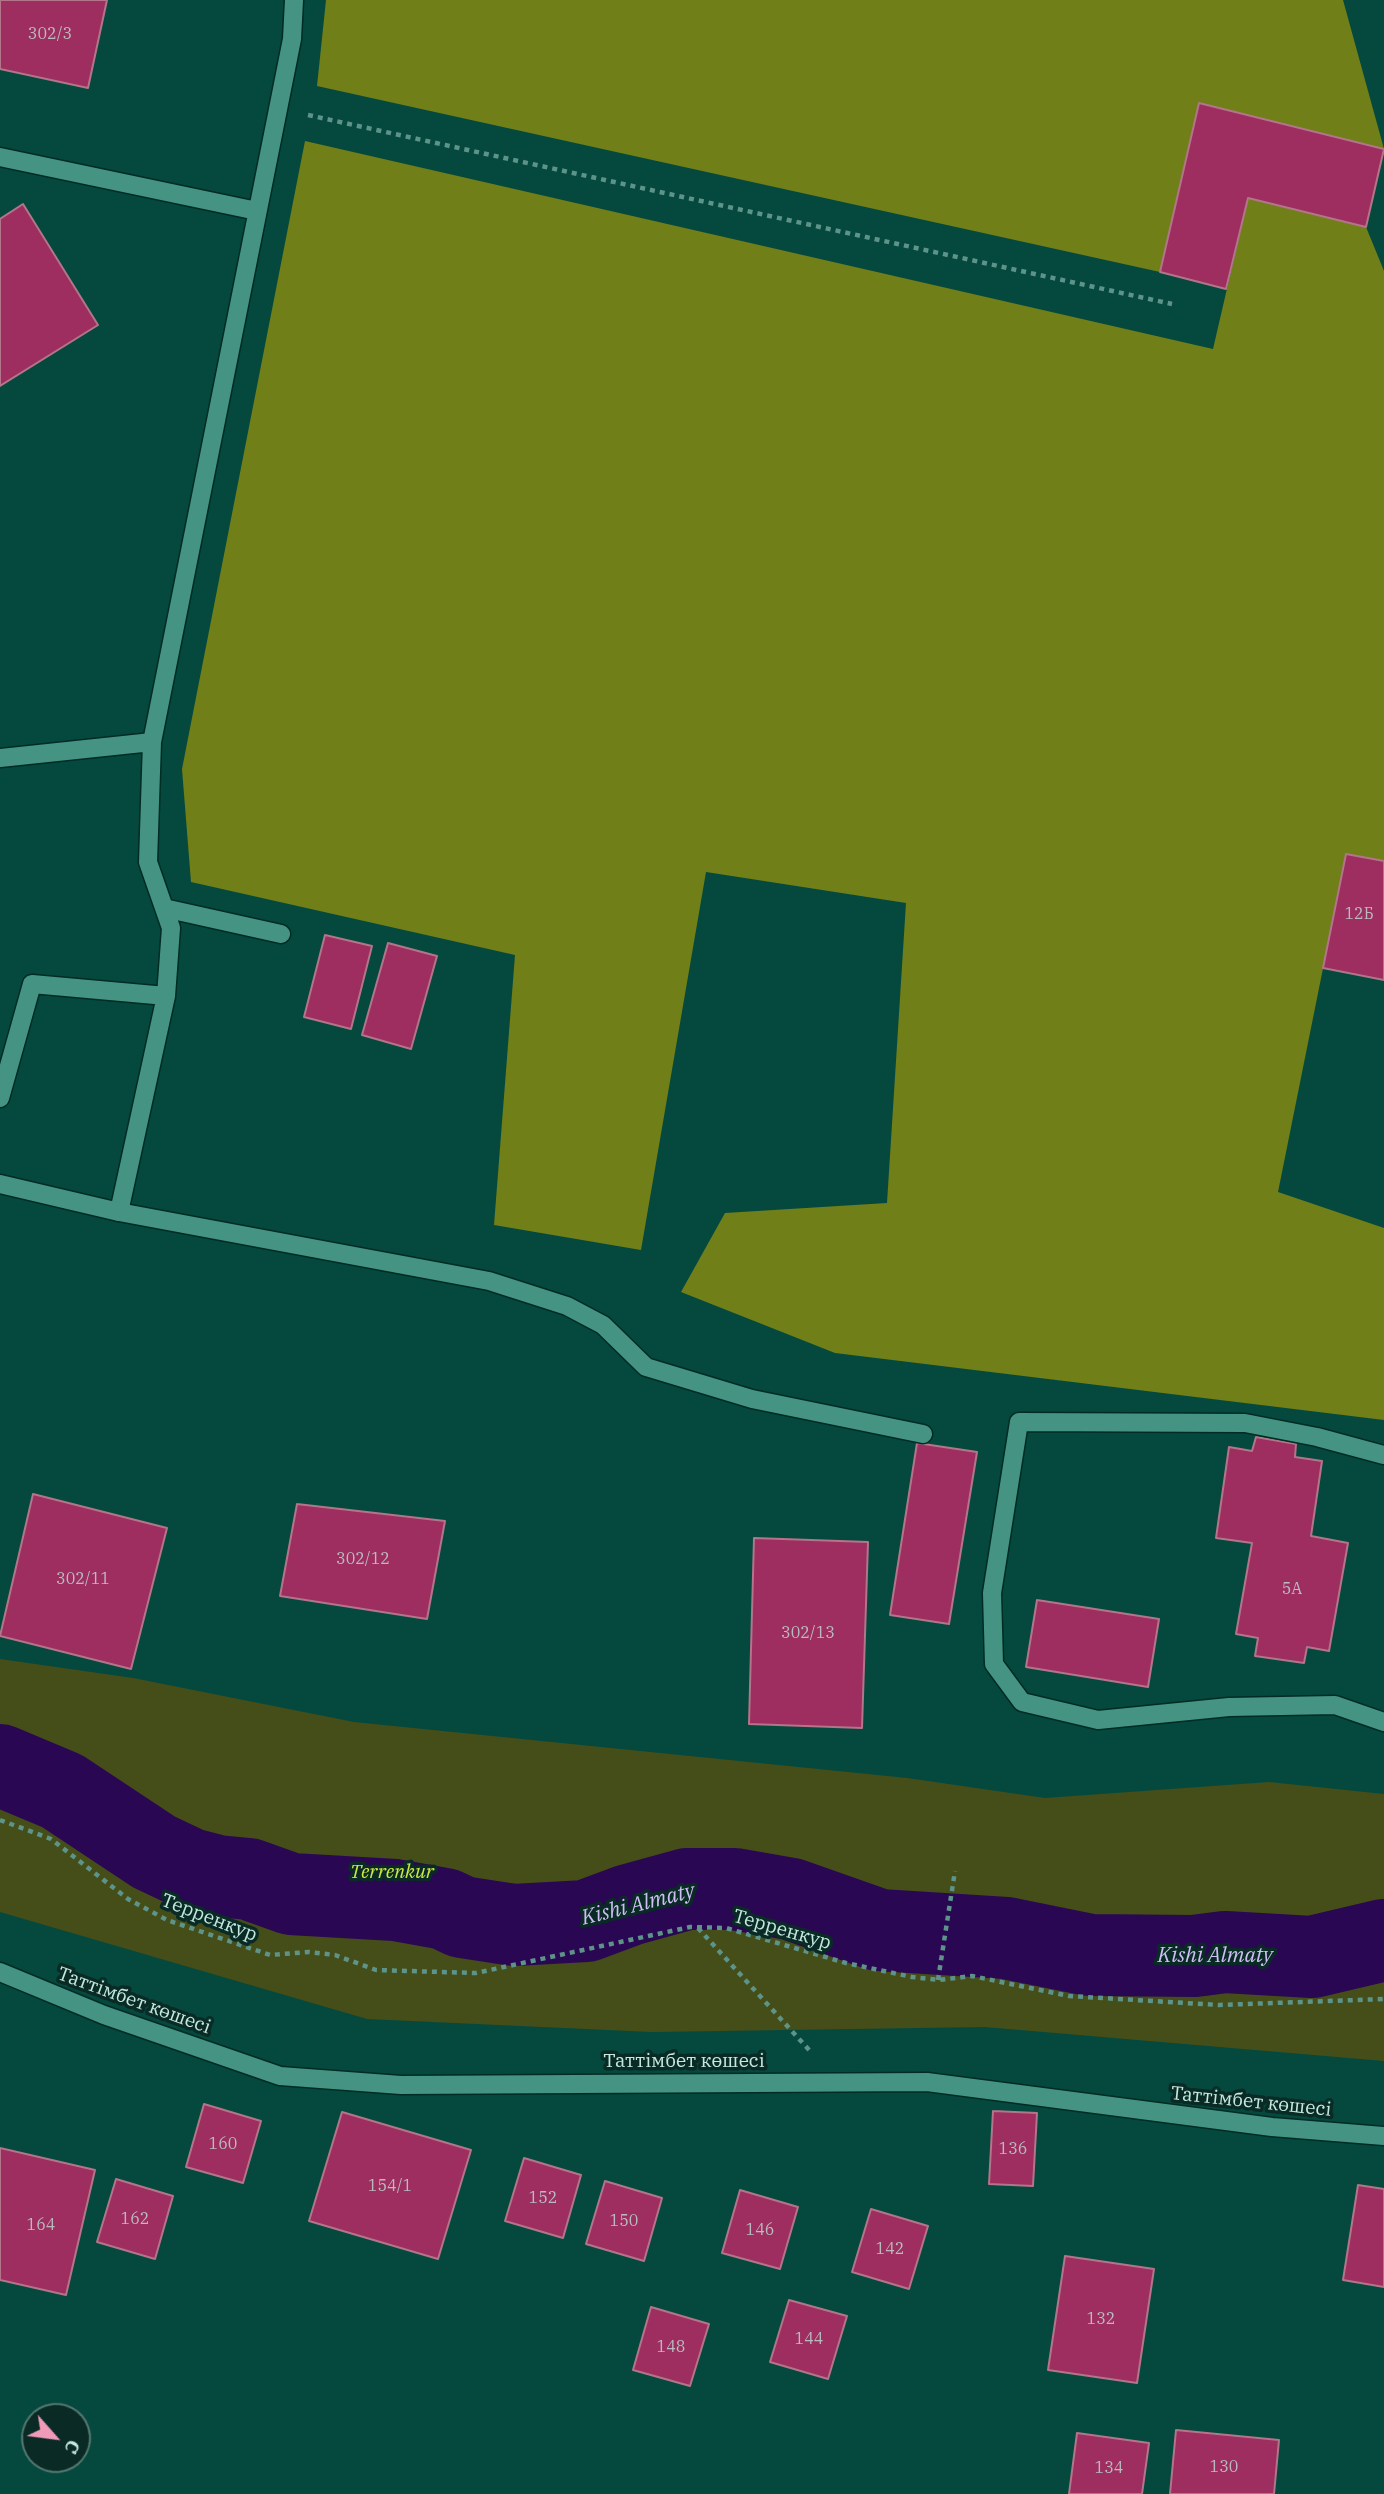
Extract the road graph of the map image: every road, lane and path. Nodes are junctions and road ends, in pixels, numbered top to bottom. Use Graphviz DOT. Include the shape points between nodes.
graph roads {
  1 [pos="294,0"];
  2 [pos="278,109"];
  3 [pos="0,157"];
  4 [pos="257,211"];
  5 [pos="1172,304"];
  6 [pos="152,742"];
  7 [pos="0,758"];
  8 [pos="164,908"];
  9 [pos="281,934"];
  10 [pos="166,996"];
  11 [pos="0,1098"];
  12 [pos="0,1184"];
  13 [pos="119,1212"];
  14 [pos="923,1434"];
  15 [pos="1384,1455"];
  16 [pos="1384,1722"];
  17 [pos="0,1820"];
  18 [pos="955,1871"];
  19 [pos="698,1927"];
  20 [pos="0,1972"];
  21 [pos="938,1980"];
  22 [pos="1384,1999"];
  23 [pos="779,2016"];
  24 [pos="1384,2136"];
  1 -- 2 [label="street" via="292,39"];
  2 -- 4 [label="street"];
  2 -- 5 [label="path"];
  3 -- 4 [label="street"];
  4 -- 6 [label="street"];
  6 -- 7 [label="street"];
  6 -- 8 [label="street" via="148,862"];
  8 -- 9 [label="street"];
  8 -- 10 [label="street" via="171,928"];
  10 -- 11 [label="street" via="32,984"];
  10 -- 13 [label="street"];
  12 -- 13 [label="street"];
  13 -- 14 [label="street" via="489,1281 567,1306 603,1325 646,1367 752,1399"];
  15 -- 16 [label="street" via="1245,1423 1019,1422 992,1593 994,1664 1022,1702 1098,1720 1229,1707 1335,1705"];
  17 -- 19 [label="path, Терренкур" via="51,1839 128,1899 167,1920 270,1955 309,1952 335,1955 376,1970 476,1973"];
  18 -- 21 [label="path"];
  19 -- 21 [label="path, Терренкур" via="726,1928 846,1963"];
  19 -- 23 [label="path"];
  20 -- 24 [label="street, Таттімбет көшесі" via="104,2015 280,2076 401,2085 927,2082 1272,2127"];
  21 -- 22 [label="path, Терренкур" via="972,1976 1069,1996 1219,2006"];
}
